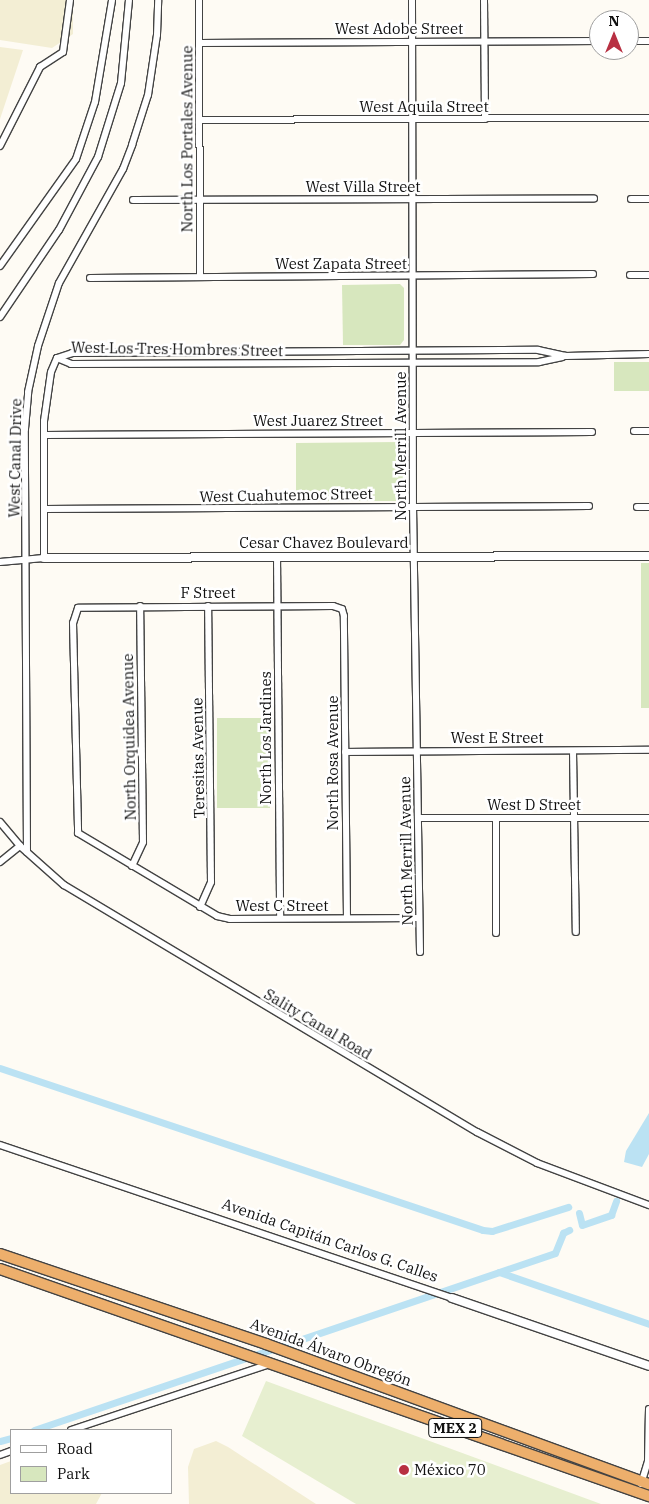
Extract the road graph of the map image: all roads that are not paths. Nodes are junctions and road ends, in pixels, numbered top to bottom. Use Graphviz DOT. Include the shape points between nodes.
graph roads {
  1 [pos="70,0"];
  2 [pos="112,0"];
  3 [pos="129,0"];
  4 [pos="158,0"];
  5 [pos="199,0"];
  6 [pos="412,0"];
  7 [pos="484,0"];
  8 [pos="484,41"];
  9 [pos="589,41"];
  10 [pos="412,42"];
  11 [pos="199,43"];
  12 [pos="649,118"];
  13 [pos="412,119"];
  14 [pos="485,119"];
  15 [pos="199,120"];
  16 [pos="0,146"];
  17 [pos="594,198"];
  18 [pos="412,199"];
  19 [pos="630,199"];
  20 [pos="649,199"];
  21 [pos="133,200"];
  22 [pos="200,200"];
  23 [pos="0,266"];
  24 [pos="593,274"];
  25 [pos="630,275"];
  26 [pos="649,275"];
  27 [pos="412,276"];
  28 [pos="200,277"];
  29 [pos="90,278"];
  30 [pos="0,318"];
  31 [pos="413,351"];
  32 [pos="649,354"];
  33 [pos="566,356"];
  34 [pos="57,358"];
  35 [pos="413,363"];
  36 [pos="649,431"];
  37 [pos="592,432"];
  38 [pos="634,432"];
  39 [pos="413,433"];
  40 [pos="44,435"];
  41 [pos="413,506"];
  42 [pos="589,506"];
  43 [pos="637,507"];
  44 [pos="649,507"];
  45 [pos="44,509"];
  46 [pos="414,556"];
  47 [pos="649,556"];
  48 [pos="277,557"];
  49 [pos="26,558"];
  50 [pos="44,558"];
  51 [pos="0,562"];
  52 [pos="140,606"];
  53 [pos="208,606"];
  54 [pos="277,606"];
  55 [pos="342,609"];
  56 [pos="649,750"];
  57 [pos="417,751"];
  58 [pos="573,751"];
  59 [pos="345,752"];
  60 [pos="418,818"];
  61 [pos="496,818"];
  62 [pos="575,818"];
  63 [pos="649,818"];
  64 [pos="0,822"];
  65 [pos="78,833"];
  66 [pos="20,846"];
  67 [pos="27,852"];
  68 [pos="0,862"];
  69 [pos="132,866"];
  70 [pos="200,907"];
  71 [pos="280,918"];
  72 [pos="347,918"];
  73 [pos="419,918"];
  74 [pos="496,932"];
  75 [pos="576,932"];
  76 [pos="420,952"];
  77 [pos="0,1145"];
  78 [pos="649,1205"];
  79 [pos="0,1254"];
  80 [pos="0,1269"];
  81 [pos="452,1298"];
  82 [pos="265,1362"];
  83 [pos="649,1366"];
  84 [pos="649,1410"];
  85 [pos="74,1429"];
  86 [pos="646,1483"];
  87 [pos="638,1492"];
  88 [pos="649,1496"];
  1 -- 16 [label="street" via="63,52 40,67"];
  2 -- 23 [label="street" via="94,102 76,159"];
  3 -- 30 [label="street" via="121,83 98,157 59,230"];
  4 -- 49 [label="street, West Canal Drive" via="157,34 148,95 132,145 123,169 59,283 38,346 28,392 25,429"];
  5 -- 11 [label="street, North Los Portales Avenue"];
  6 -- 10 [label="street, North Merrill Avenue"];
  7 -- 8 [label="street"];
  8 -- 9 [label="street, West Adobe Street"];
  8 -- 10 [label="street, West Adobe Street"];
  8 -- 14 [label="street"];
  10 -- 11 [label="street, West Adobe Street"];
  10 -- 13 [label="street, North Merrill Avenue"];
  11 -- 15 [label="street, North Los Portales Avenue"];
  12 -- 14 [label="street, West Aquila Street"];
  13 -- 14 [label="street, West Aquila Street"];
  13 -- 15 [label="street, West Aquila Street"];
  13 -- 18 [label="street, North Merrill Avenue"];
  15 -- 22 [label="street, North Los Portales Avenue"];
  17 -- 18 [label="street, West Villa Street"];
  18 -- 22 [label="street, West Villa Street"];
  18 -- 27 [label="street, North Merrill Avenue"];
  19 -- 20 [label="street"];
  21 -- 22 [label="street, West Villa Street"];
  22 -- 28 [label="street, North Los Portales Avenue"];
  24 -- 27 [label="street, West Zapata Street"];
  25 -- 26 [label="street"];
  27 -- 28 [label="street, West Zapata Street"];
  27 -- 31 [label="street, North Merrill Avenue"];
  28 -- 29 [label="street, West Zapata Street"];
  31 -- 33 [label="street, West Los Tres Hombres Street" via="538,350"];
  31 -- 34 [label="street, West Los Tres Hombres Street" via="72,353"];
  31 -- 35 [label="street, North Merrill Avenue"];
  32 -- 33 [label="street, West Los Tres Hombres Street"];
  33 -- 35 [label="street, West Los Tres Hombres Street" via="539,362"];
  34 -- 35 [label="street, West Los Tres Hombres Street" via="71,364"];
  34 -- 40 [label="street, West Canal Drive" via="47,395"];
  35 -- 39 [label="street, North Merrill Avenue"];
  36 -- 38 [label="street"];
  37 -- 39 [label="street, West Juarez Street"];
  39 -- 40 [label="street, West Juarez Street"];
  39 -- 41 [label="street, North Merrill Avenue"];
  40 -- 45 [label="street, West Canal Drive"];
  41 -- 42 [label="street, West Cuahutemoc Street"];
  41 -- 45 [label="street, West Cuahutemoc Street"];
  41 -- 46 [label="street, North Merrill Avenue"];
  43 -- 44 [label="street"];
  45 -- 50 [label="street, West Canal Drive"];
  46 -- 47 [label="street, Cesar Chavez Boulevard"];
  46 -- 48 [label="street, Cesar Chavez Boulevard"];
  46 -- 57 [label="street, North Merrill Avenue"];
  48 -- 50 [label="street, Cesar Chavez Boulevard"];
  48 -- 54 [label="street, North Los Jardines"];
  49 -- 50 [label="street, Cesar Chavez Boulevard"];
  49 -- 51 [label="street, Cesar Chavez Boulevard"];
  49 -- 67 [label="street, West Canal Drive"];
  52 -- 53 [label="street, F Street"];
  52 -- 65 [label="street, F Street" via="83,607 75,612"];
  52 -- 69 [label="street, North Orquidea Avenue" via="143,842"];
  53 -- 54 [label="street, F Street"];
  53 -- 70 [label="street, Teresitas Avenue" via="211,882"];
  54 -- 55 [label="street, F Street" via="333,606"];
  54 -- 71 [label="street, North Los Jardines"];
  55 -- 59 [label="street, North Rosa Avenue"];
  56 -- 58 [label="street, West E Street"];
  57 -- 58 [label="street, West E Street"];
  57 -- 59 [label="street, West E Street"];
  57 -- 60 [label="street, North Merrill Avenue"];
  58 -- 62 [label="street"];
  59 -- 72 [label="street, North Rosa Avenue"];
  60 -- 61 [label="street, West D Street"];
  60 -- 73 [label="street, North Merrill Avenue"];
  61 -- 62 [label="street, West D Street"];
  61 -- 74 [label="street"];
  62 -- 63 [label="street, West D Street"];
  62 -- 75 [label="street"];
  64 -- 66 [label="street, Sality Canal Road"];
  65 -- 69 [label="street, West C Street"];
  66 -- 67 [label="street, Sality Canal Road"];
  66 -- 68 [label="street"];
  67 -- 78 [label="street, Sality Canal Road" via="72,890 476,1132 537,1163"];
  69 -- 70 [label="street, West C Street"];
  70 -- 71 [label="street, West C Street" via="230,919"];
  71 -- 72 [label="street, West C Street"];
  72 -- 73 [label="street, West C Street"];
  73 -- 76 [label="street, North Merrill Avenue"];
  77 -- 81 [label="street, Avenida Capitán Carlos G. Calles"];
  79 -- 86 [label="highway, Avenida Álvaro Obregón / MEX 2" via="266,1344"];
  80 -- 82 [label="highway, Avenida Álvaro Obregón / MEX 2"];
  81 -- 83 [label="street, Avenida Capitán Carlos G. Calles"];
  82 -- 85 [label="street"];
  82 -- 87 [label="highway, Avenida Álvaro Obregón / MEX 2"];
  84 -- 86 [label="street"];
  86 -- 87 [label="street"];
  87 -- 88 [label="highway, Avenida Álvaro Obregón / MEX 2"];
}
